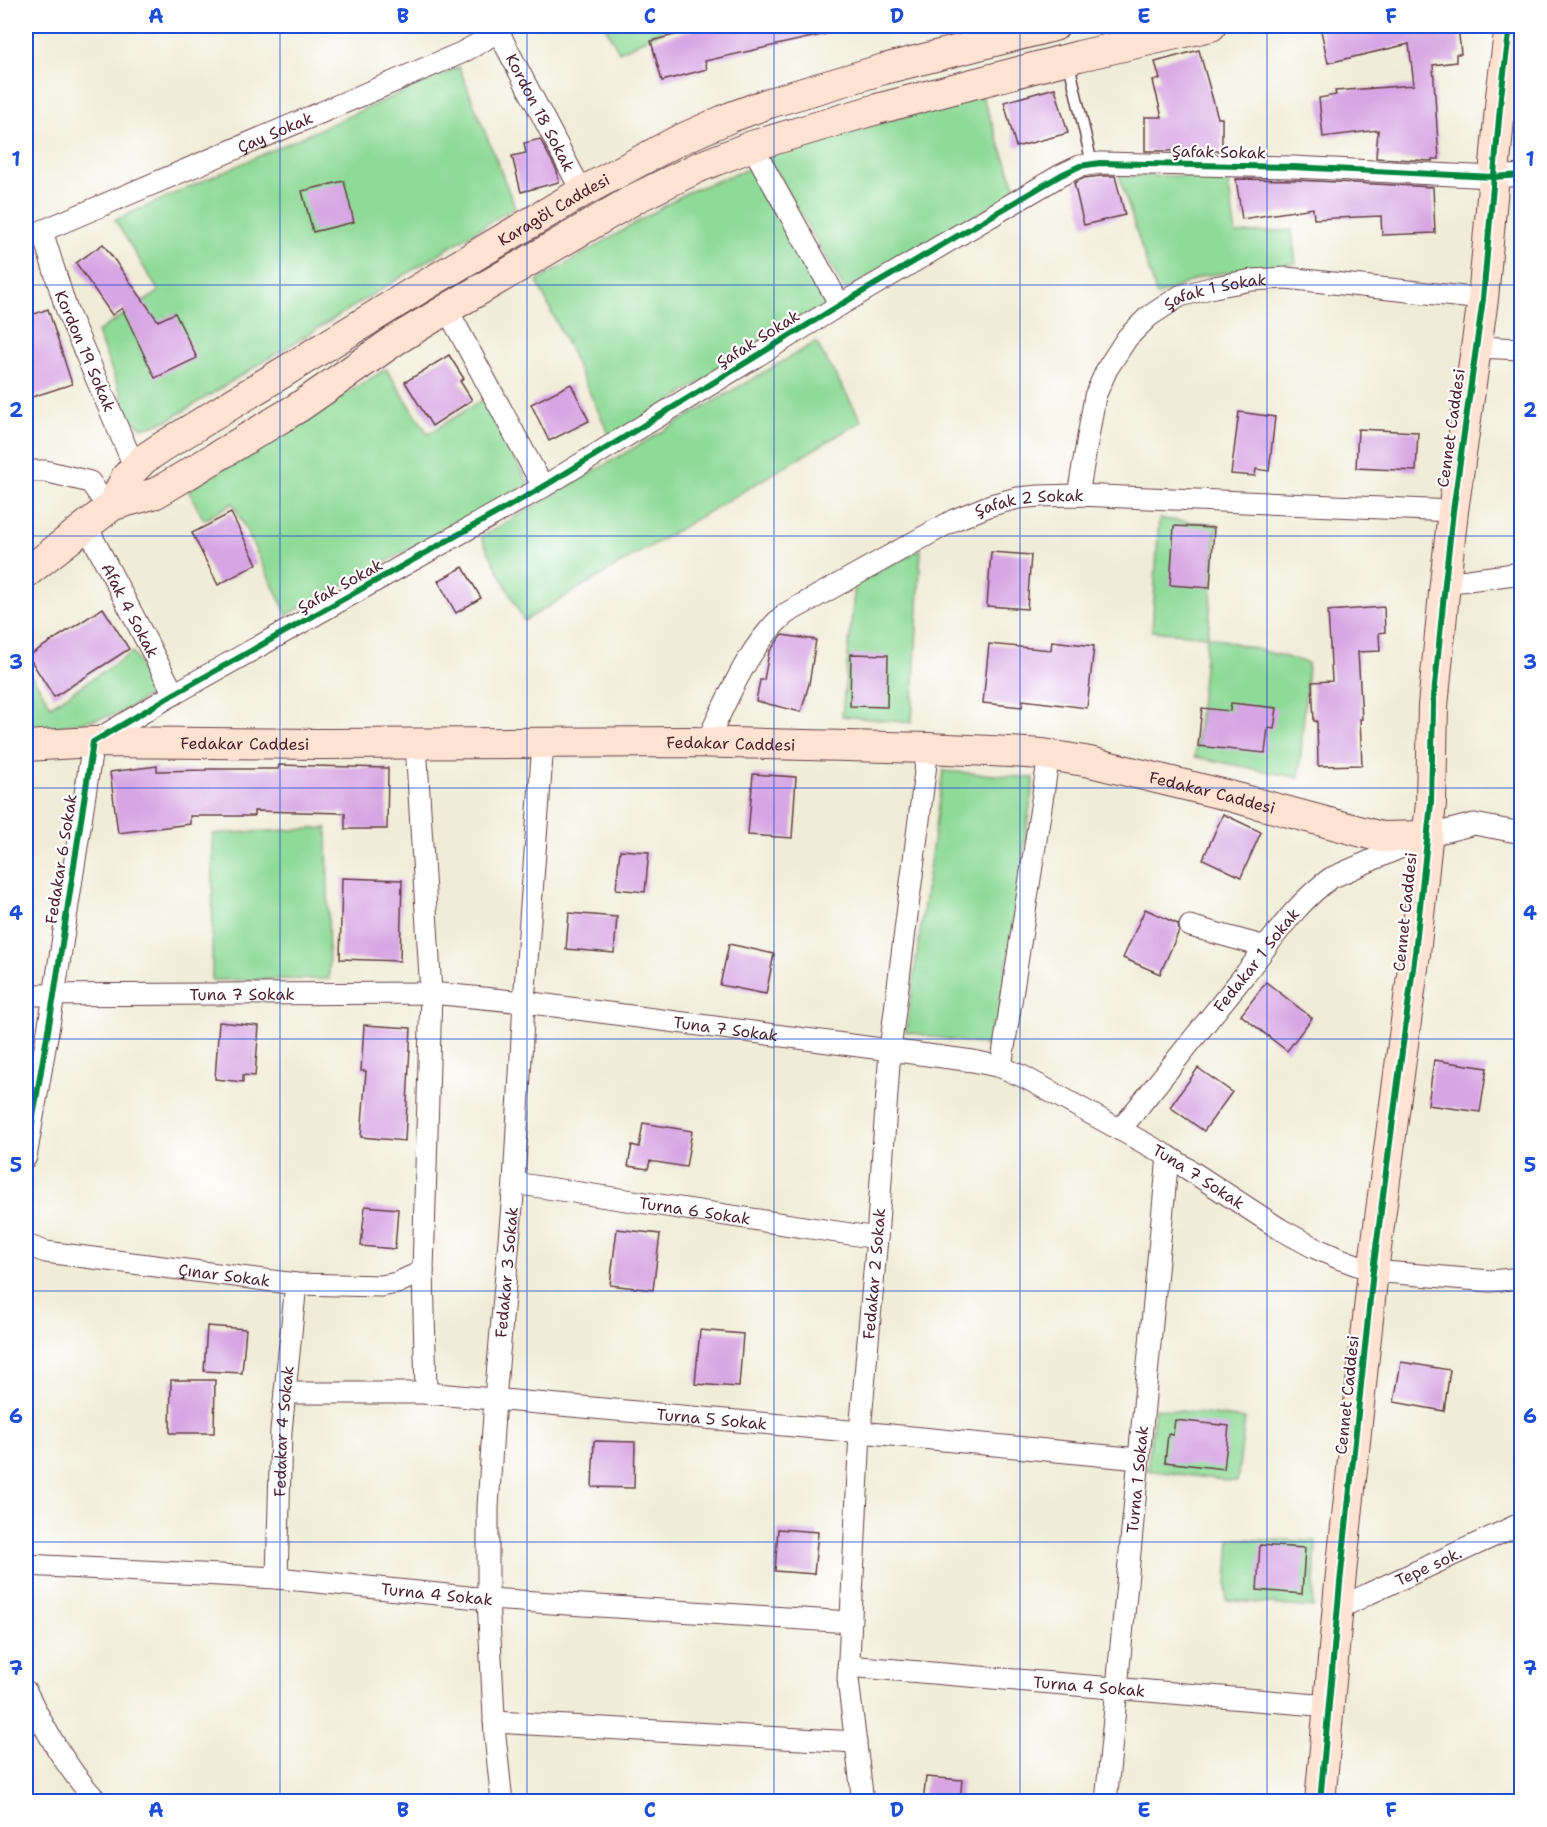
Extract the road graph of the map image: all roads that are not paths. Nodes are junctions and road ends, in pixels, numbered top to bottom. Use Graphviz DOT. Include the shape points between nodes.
graph roads {
  1 [pos="1054,26"];
  2 [pos="1211,26"];
  3 [pos="1510,26"];
  4 [pos="501,28"];
  5 [pos="1068,59"];
  6 [pos="752,146"];
  7 [pos="1092,164"];
  8 [pos="1507,176"];
  9 [pos="582,192"];
  10 [pos="34,230"];
  11 [pos="1483,299"];
  12 [pos="840,305"];
  13 [pos="447,309"];
  14 [pos="1477,347"];
  15 [pos="1521,349"];
  16 [pos="135,468"];
  17 [pos="26,471"];
  18 [pos="543,487"];
  19 [pos="1078,495"];
  20 [pos="111,507"];
  21 [pos="1453,511"];
  22 [pos="87,527"];
  23 [pos="26,573"];
  24 [pos="1521,573"];
  25 [pos="1445,583"];
  26 [pos="174,694"];
  27 [pos="93,742"];
  28 [pos="543,743"];
  29 [pos="706,743"];
  30 [pos="416,744"];
  31 [pos="26,746"];
  32 [pos="928,748"];
  33 [pos="1049,755"];
  34 [pos="1521,833"];
  35 [pos="1427,836"];
  36 [pos="1190,926"];
  37 [pos="1266,947"];
  38 [pos="431,993"];
  39 [pos="26,995"];
  40 [pos="54,996"];
  41 [pos="524,1002"];
  42 [pos="890,1050"];
  43 [pos="1001,1067"];
  44 [pos="1120,1130"];
  45 [pos="1168,1156"];
  46 [pos="26,1157"];
  47 [pos="514,1183"];
  48 [pos="877,1238"];
  49 [pos="26,1245"];
  50 [pos="423,1271"];
  51 [pos="1373,1271"];
  52 [pos="1521,1278"];
  53 [pos="296,1284"];
  54 [pos="285,1393"];
  55 [pos="426,1393"];
  56 [pos="495,1399"];
  57 [pos="860,1432"];
  58 [pos="1139,1459"];
  59 [pos="1521,1523"];
  60 [pos="26,1565"];
  61 [pos="277,1578"];
  62 [pos="488,1599"];
  63 [pos="1338,1609"];
  64 [pos="850,1622"];
  65 [pos="848,1666"];
  66 [pos="1117,1687"];
  67 [pos="26,1691"];
  68 [pos="1329,1706"];
  69 [pos="494,1722"];
  70 [pos="856,1742"];
  71 [pos="98,1802"];
  72 [pos="502,1802"];
  73 [pos="863,1802"];
  74 [pos="1106,1802"];
  75 [pos="1320,1802"];
  1 -- 9 [label="street, Karagöl Caddesi" via="769,103 677,141"];
  2 -- 5 [label="street"];
  3 -- 8 [label="street, Cennet Caddesi" via="1501,96"];
  4 -- 9 [label="street, Kordon 18 Sokak"];
  4 -- 10 [label="street, Çay Sokak" via="461,53"];
  5 -- 6 [label="street"];
  5 -- 7 [label="lane"];
  6 -- 12 [label="street"];
  6 -- 13 [label="street" via="636,198"];
  7 -- 8 [label="street, Şafak Sokak"];
  7 -- 12 [label="street, Şafak Sokak" via="1061,175"];
  8 -- 11 [label="street, Cennet Caddesi"];
  9 -- 16 [label="street, Karagöl Caddesi" via="313,353"];
  10 -- 16 [label="street, Kordon 19 Sokak"];
  11 -- 14 [label="street, Cennet Caddesi"];
  11 -- 19 [label="street, Şafak 1 Sokak" via="1286,278 1252,280 1180,296 1148,317 1127,338 1107,369 1095,396"];
  12 -- 18 [label="street, Şafak Sokak"];
  13 -- 18 [label="street"];
  13 -- 20 [label="street" via="299,407 173,483 156,493"];
  14 -- 15 [label="street"];
  14 -- 21 [label="street, Cennet Caddesi"];
  16 -- 20 [label="street, Karagöl Caddesi"];
  17 -- 20 [label="street" via="45,471 90,482"];
  18 -- 26 [label="street, Şafak Sokak"];
  19 -- 21 [label="street, Şafak 2 Sokak"];
  19 -- 29 [label="street, Şafak 2 Sokak" via="1018,498 982,508 785,614 753,652"];
  20 -- 22 [label="street"];
  21 -- 25 [label="street, Cennet Caddesi"];
  22 -- 23 [label="street"];
  22 -- 26 [label="street, Afak 4 Sokak"];
  24 -- 25 [label="street"];
  25 -- 35 [label="street, Cennet Caddesi" via="1433,706"];
  26 -- 27 [label="street, Şafak Sokak"];
  27 -- 30 [label="street, Fedakar Caddesi"];
  27 -- 31 [label="street, Fedakar Caddesi"];
  27 -- 40 [label="street, Fedakar 6 Sokak"];
  28 -- 29 [label="street, Fedakar Caddesi"];
  28 -- 30 [label="street, Fedakar Caddesi"];
  28 -- 41 [label="street, Fedakar 3 Sokak"];
  29 -- 32 [label="street, Fedakar Caddesi"];
  30 -- 38 [label="street"];
  32 -- 33 [label="street, Fedakar Caddesi"];
  32 -- 42 [label="street, Fedakar 2 Sokak"];
  33 -- 35 [label="street, Fedakar Caddesi" via="1226,795 1381,837"];
  33 -- 43 [label="street"];
  34 -- 35 [label="street, Fedakar 1 Sokak" via="1474,824"];
  35 -- 37 [label="street, Fedakar 1 Sokak" via="1331,878 1307,898"];
  35 -- 51 [label="street, Cennet Caddesi"];
  36 -- 37 [label="street"];
  37 -- 44 [label="street, Fedakar 1 Sokak"];
  38 -- 40 [label="street, Tuna 7 Sokak"];
  38 -- 41 [label="street, Tuna 7 Sokak"];
  38 -- 50 [label="street"];
  39 -- 40 [label="street, Tuna 7 Sokak"];
  40 -- 46 [label="street, Fedakar 6 Sokak"];
  41 -- 42 [label="street, Tuna 7 Sokak"];
  41 -- 47 [label="street, Fedakar 3 Sokak"];
  42 -- 43 [label="street, Tuna 7 Sokak"];
  42 -- 48 [label="street, Fedakar 2 Sokak"];
  43 -- 44 [label="street, Tuna 7 Sokak"];
  44 -- 45 [label="street, Tuna 7 Sokak"];
  45 -- 51 [label="street, Tuna 7 Sokak" via="1313,1247"];
  45 -- 58 [label="street, Turna 1 Sokak"];
  47 -- 48 [label="street, Turna 6 Sokak"];
  47 -- 56 [label="street, Fedakar 3 Sokak"];
  48 -- 57 [label="street, Fedakar 2 Sokak"];
  49 -- 53 [label="street, Çınar Sokak" via="46,1252"];
  50 -- 53 [label="street, Çınar Sokak" via="381,1286"];
  50 -- 55 [label="street"];
  51 -- 52 [label="street, Tuna 7 Sokak" via="1490,1281"];
  51 -- 63 [label="street, Cennet Caddesi"];
  53 -- 54 [label="street, Fedakar 4 Sokak"];
  54 -- 55 [label="street, Turna 5 Sokak"];
  54 -- 61 [label="street, Fedakar 4 Sokak"];
  55 -- 56 [label="street, Turna 5 Sokak"];
  56 -- 57 [label="street, Turna 5 Sokak"];
  56 -- 62 [label="street, Fedakar 3 Sokak" via="488,1507"];
  57 -- 58 [label="street, Turna 5 Sokak"];
  57 -- 64 [label="street, Fedakar 2 Sokak"];
  58 -- 66 [label="street, Turna 1 Sokak"];
  59 -- 63 [label="street, Tepe sok."];
  60 -- 61 [label="street, Turna 4 Sokak"];
  61 -- 62 [label="street, Turna 4 Sokak"];
  62 -- 64 [label="street, Turna 4 Sokak"];
  62 -- 69 [label="street, Fedakar 3 Sokak"];
  63 -- 68 [label="street, Cennet Caddesi"];
  64 -- 65 [label="street, Fedakar 2 Sokak"];
  65 -- 66 [label="street, Turna 4 Sokak"];
  65 -- 70 [label="street, Fedakar 2 Sokak"];
  66 -- 68 [label="street, Turna 4 Sokak"];
  66 -- 74 [label="street, Turna 1 Sokak"];
  67 -- 71 [label="street" via="57,1748"];
  68 -- 75 [label="street, Cennet Caddesi"];
  69 -- 70 [label="street"];
  69 -- 72 [label="street, Fedakar 3 Sokak"];
  70 -- 73 [label="street, Fedakar 2 Sokak"];
}
